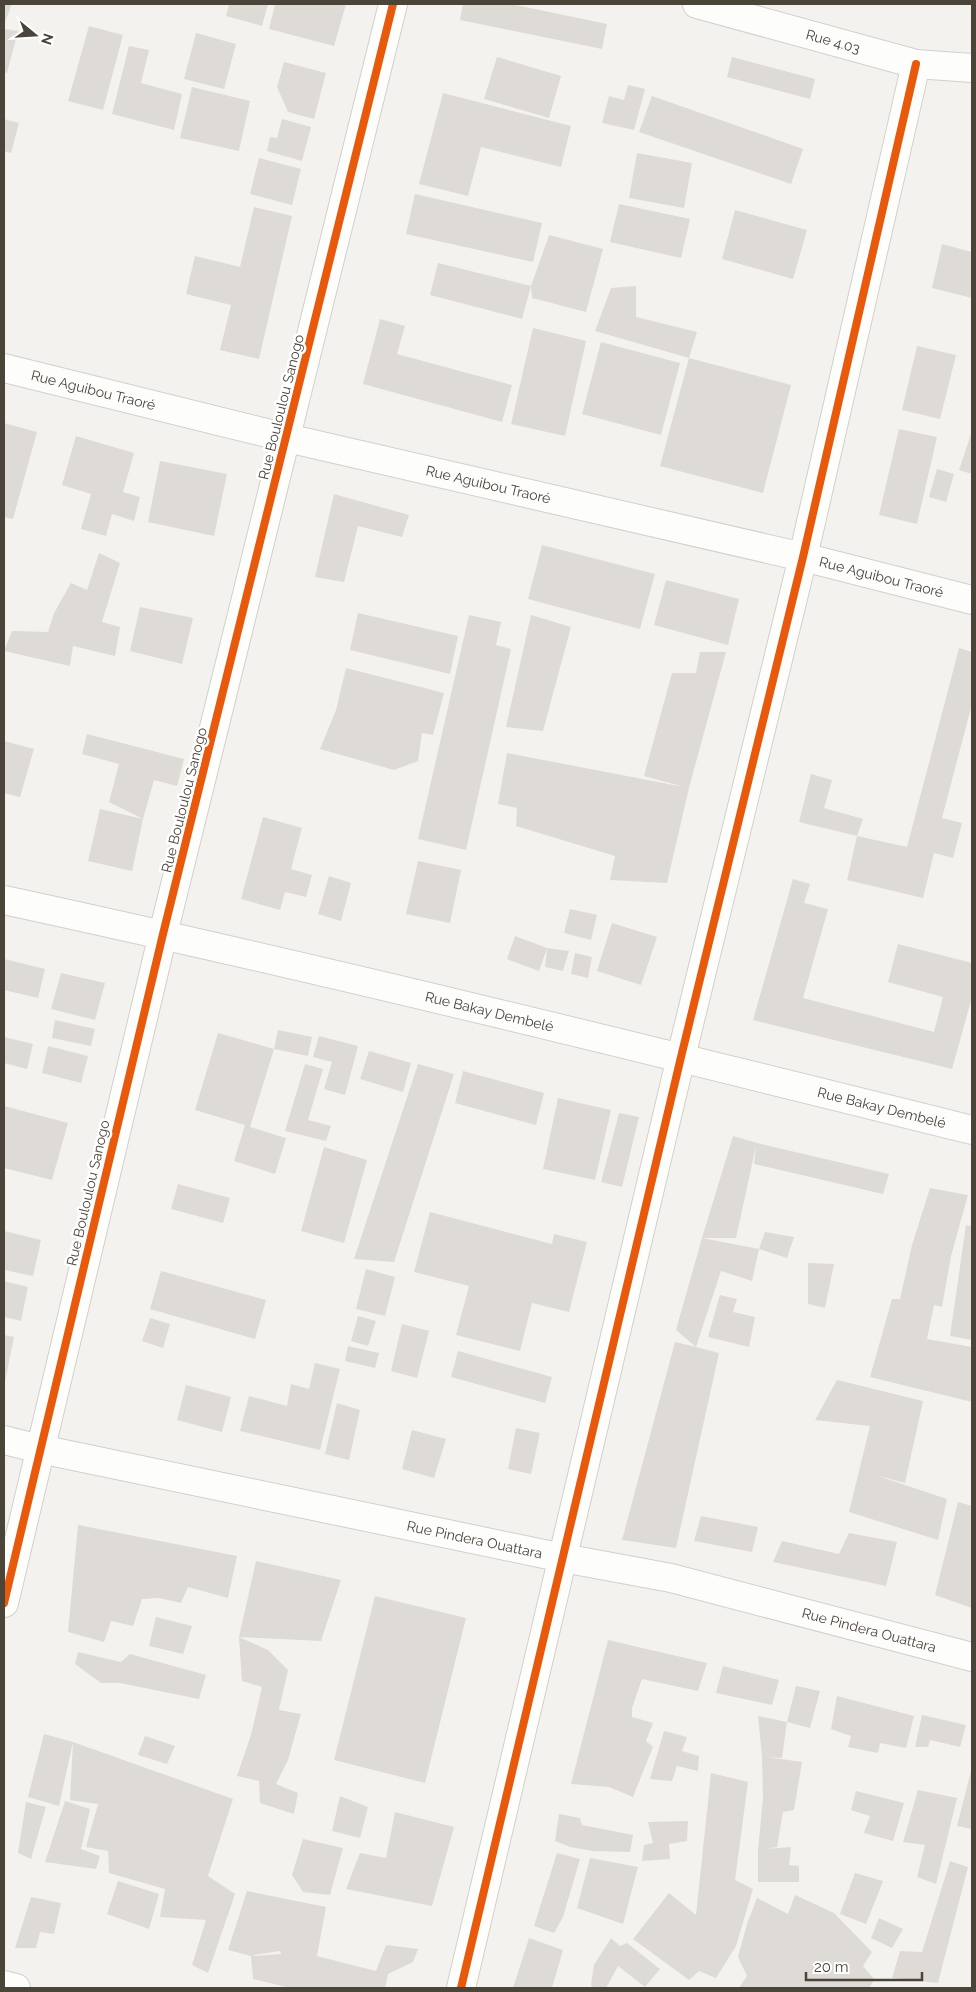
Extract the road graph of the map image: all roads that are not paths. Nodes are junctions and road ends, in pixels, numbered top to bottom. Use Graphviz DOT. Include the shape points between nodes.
graph roads {
  1 [pos="393,4"];
  2 [pos="697,4"];
  3 [pos="916,64"];
  4 [pos="972,68"];
  5 [pos="4,368"];
  6 [pos="287,438"];
  7 [pos="804,557"];
  8 [pos="972,600"];
  9 [pos="4,900"];
  10 [pos="163,934"];
  11 [pos="682,1057"];
  12 [pos="972,1130"];
  13 [pos="4,1440"];
  14 [pos="40,1449"];
  15 [pos="563,1558"];
  16 [pos="4,1603"];
  17 [pos="972,1657"];
  18 [pos="4,1985"];
  19 [pos="16,1988"];
  20 [pos="461,1988"];
  1 -- 6 [label="street, Rue Bouloulou Sanogo"];
  2 -- 3 [label="street, Rue 4.03"];
  3 -- 4 [label="street, Rue 4.03"];
  3 -- 7 [label="street"];
  5 -- 6 [label="street, Rue Aguibou Traoré"];
  6 -- 7 [label="street, Rue Aguibou Traoré"];
  6 -- 10 [label="street, Rue Bouloulou Sanogo"];
  7 -- 8 [label="street, Rue Aguibou Traoré"];
  7 -- 11 [label="street"];
  9 -- 10 [label="street, Rue Bakay Dembelé"];
  10 -- 11 [label="street, Rue Bakay Dembelé"];
  10 -- 14 [label="street, Rue Bouloulou Sanogo"];
  11 -- 12 [label="street, Rue Bakay Dembelé"];
  11 -- 15 [label="street"];
  13 -- 14 [label="street, Rue Pindera Ouattara"];
  14 -- 15 [label="street, Rue Pindera Ouattara"];
  14 -- 16 [label="street, Rue Bouloulou Sanogo"];
  15 -- 17 [label="street, Rue Pindera Ouattara" via="671,1578"];
  15 -- 20 [label="street"];
  18 -- 19 [label="street"];
}
